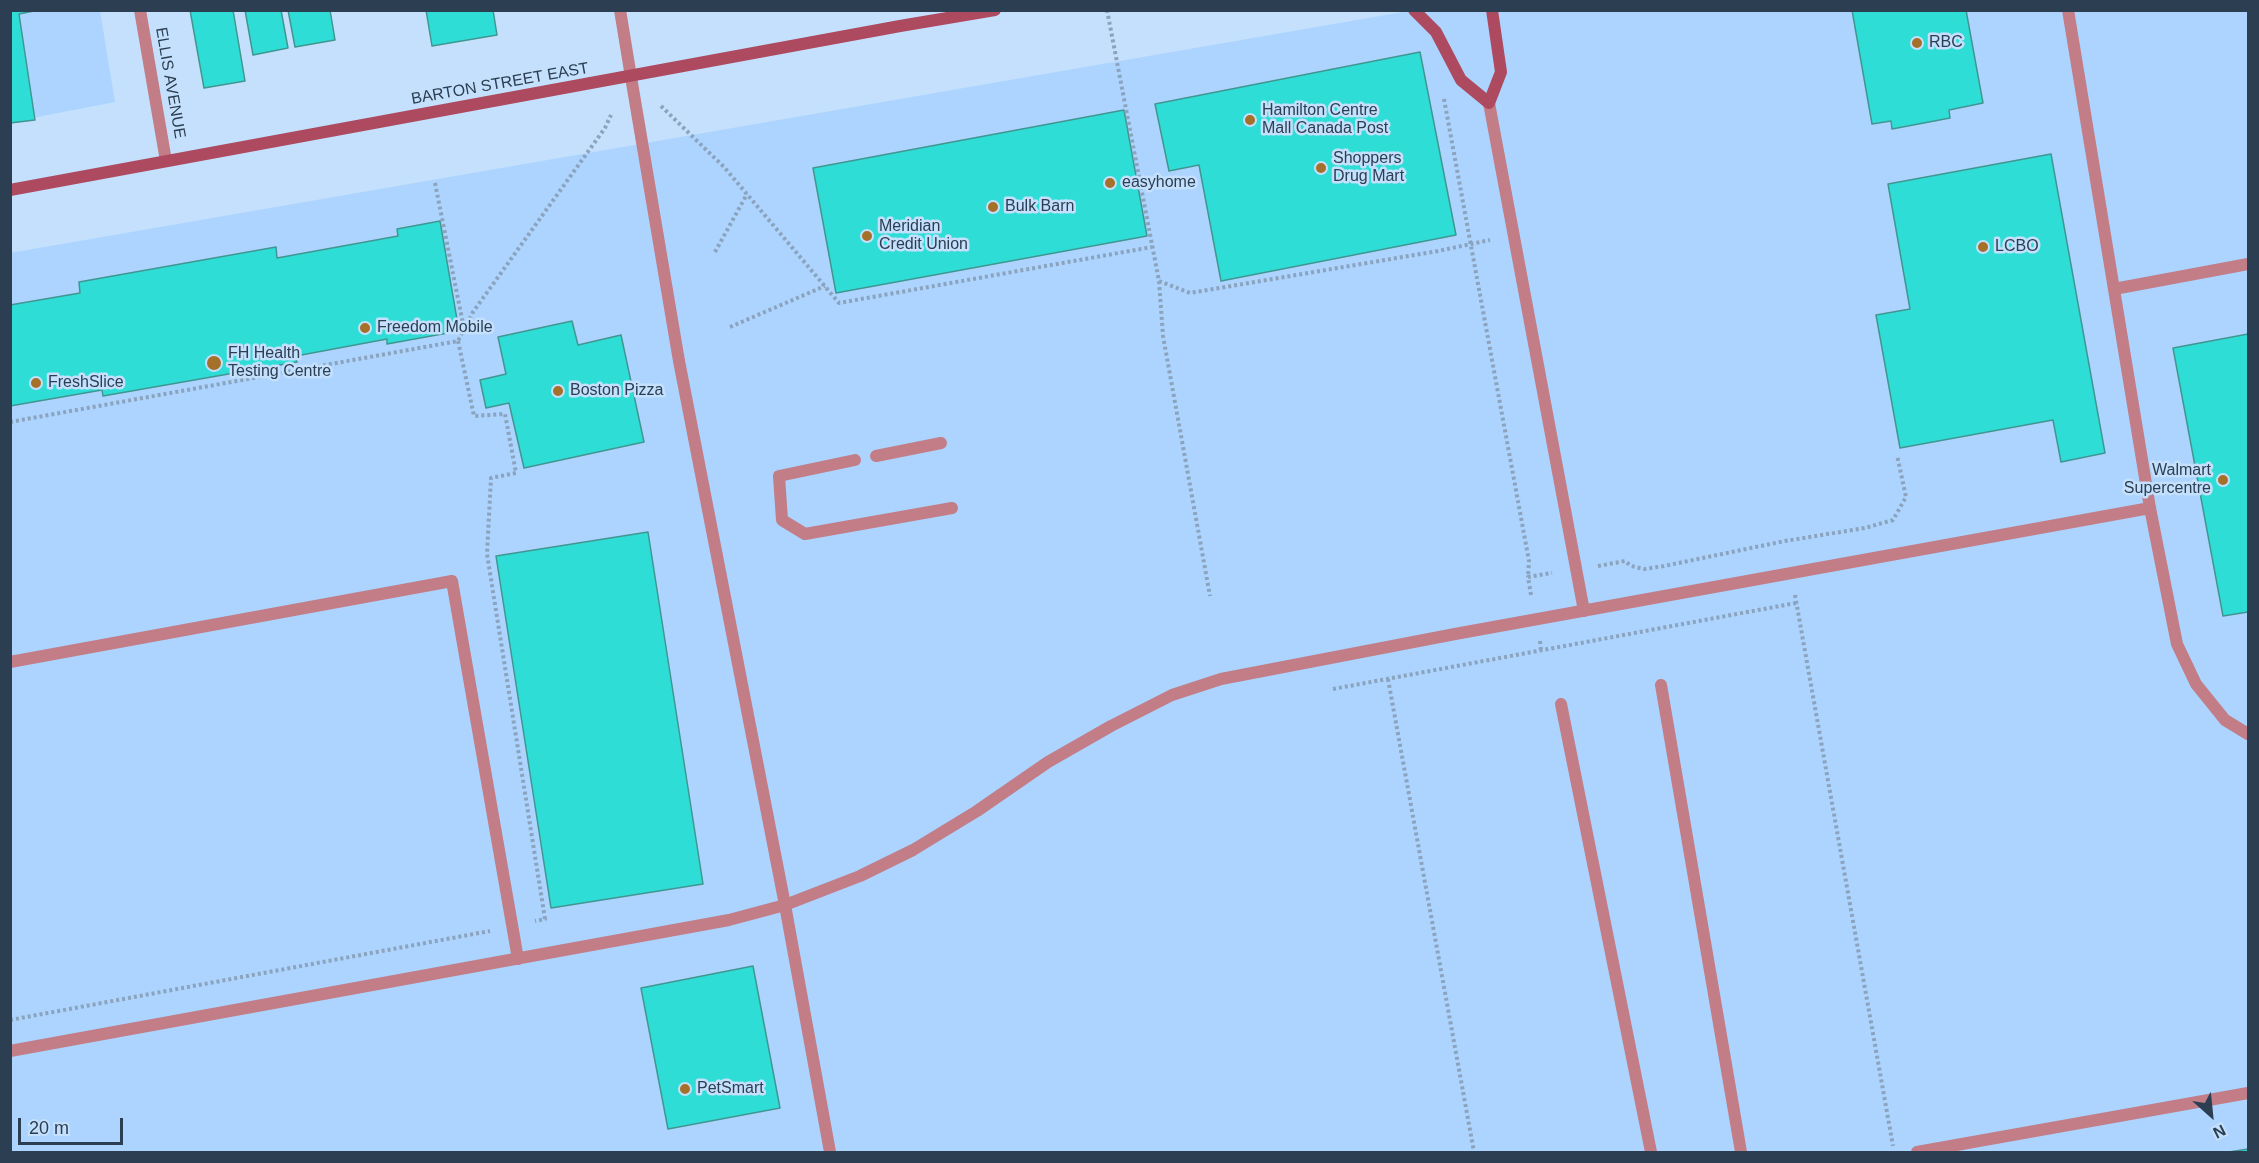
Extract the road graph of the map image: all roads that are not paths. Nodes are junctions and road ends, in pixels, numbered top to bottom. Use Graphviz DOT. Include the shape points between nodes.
graph roads {
  1 [pos="140,10"];
  2 [pos="620,10"];
  3 [pos="995,10"];
  4 [pos="1414,10"];
  5 [pos="1492,10"];
  6 [pos="2068,10"];
  7 [pos="631,77"];
  8 [pos="1489,103"];
  9 [pos="166,161"];
  10 [pos="10,190"];
  11 [pos="2248,264"];
  12 [pos="2114,289"];
  13 [pos="941,443"];
  14 [pos="876,456"];
  15 [pos="855,460"];
  16 [pos="952,508"];
  17 [pos="2150,508"];
  18 [pos="1584,611"];
  19 [pos="10,662"];
  20 [pos="1661,686"];
  21 [pos="1561,704"];
  22 [pos="2248,734"];
  23 [pos="785,905"];
  24 [pos="518,958"];
  25 [pos="10,1051"];
  26 [pos="2248,1093"];
  27 [pos="830,1152"];
  28 [pos="1652,1152"];
  29 [pos="1741,1152"];
  30 [pos="1917,1152"];
  1 -- 9 [label="street, ELLIS AVENUE"];
  2 -- 7 [label="street"];
  3 -- 7 [label="main road, BARTON STREET EAST"];
  4 -- 8 [label="main road" via="1436,32 1461,80"];
  5 -- 8 [label="main road" via="1501,72"];
  6 -- 12 [label="street"];
  7 -- 9 [label="main road, BARTON STREET EAST"];
  7 -- 23 [label="street" via="679,361"];
  8 -- 18 [label="street"];
  9 -- 10 [label="main road, BARTON STREET EAST"];
  11 -- 12 [label="street"];
  12 -- 17 [label="street"];
  13 -- 14 [label="street"];
  15 -- 16 [label="street" via="779,476 782,520 805,534"];
  17 -- 18 [label="street"];
  17 -- 22 [label="street" via="2176,644 2196,684 2225,720"];
  18 -- 23 [label="street" via="1235,676 1172,695 1048,762 914,850"];
  19 -- 24 [label="street" via="452,581"];
  20 -- 29 [label="street"];
  21 -- 28 [label="street"];
  23 -- 24 [label="street" via="729,921"];
  23 -- 27 [label="street"];
  24 -- 25 [label="street"];
  26 -- 30 [label="street"];
}
